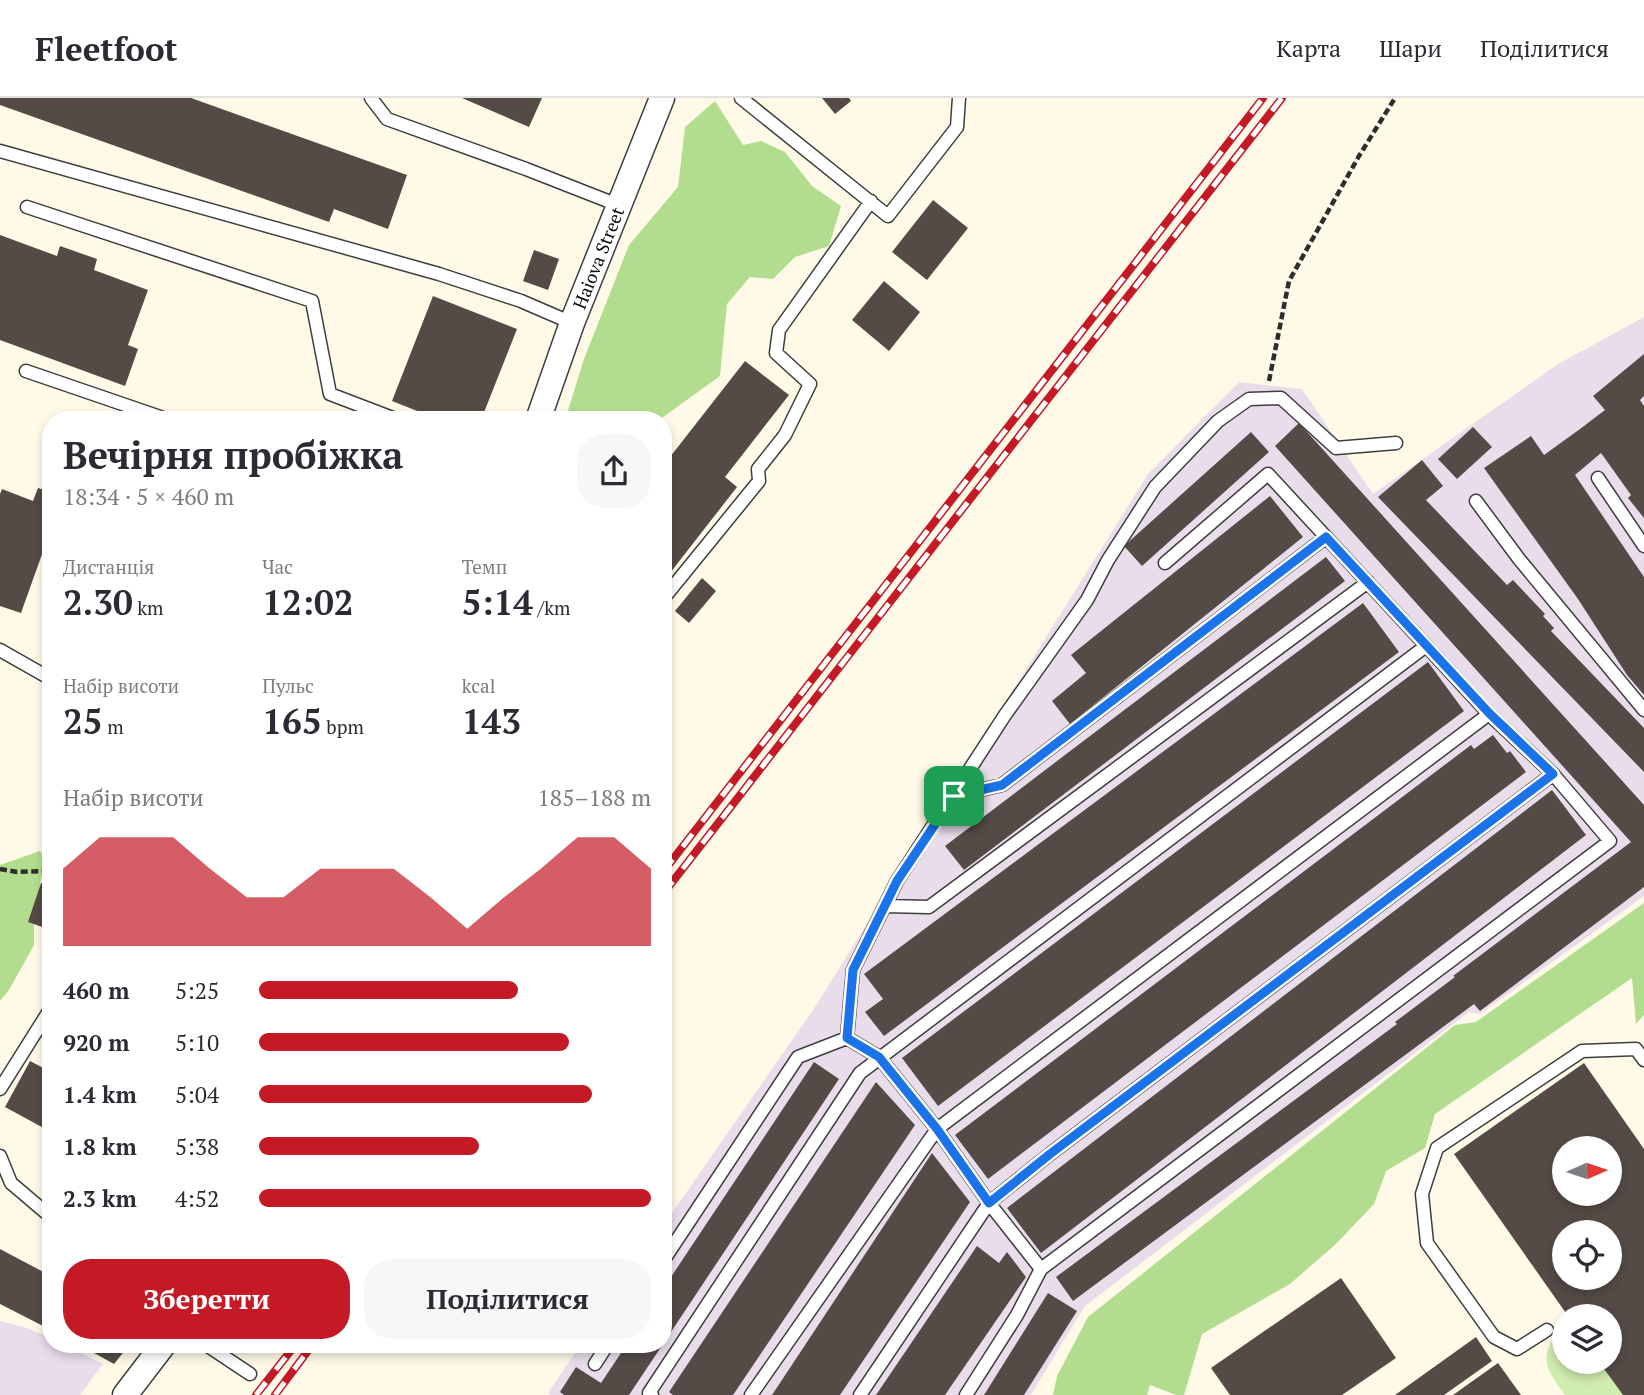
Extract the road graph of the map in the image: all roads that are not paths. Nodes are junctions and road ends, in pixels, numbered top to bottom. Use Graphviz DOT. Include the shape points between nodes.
graph roads {
  1 [pos="372,98"];
  2 [pos="662,98"];
  3 [pos="741,98"];
  4 [pos="959,98"];
  5 [pos="0,151"];
  6 [pos="871,201"];
  7 [pos="618,205"];
  8 [pos="27,207"];
  9 [pos="572,323"];
  10 [pos="26,371"];
  11 [pos="133,411"];
  12 [pos="374,411"];
  13 [pos="541,411"];
  14 [pos="1396,443"];
  15 [pos="1598,478"];
  16 [pos="1476,501"];
  17 [pos="1326,537"];
  18 [pos="1644,546"];
  19 [pos="1166,563"];
  20 [pos="1367,582"];
  21 [pos="672,588"];
  22 [pos="1426,646"];
  23 [pos="0,650"];
  24 [pos="42,674"];
  25 [pos="1644,710"];
  26 [pos="1489,713"];
  27 [pos="1553,774"];
  28 [pos="954,796"];
  29 [pos="885,906"];
  30 [pos="42,1022"];
  31 [pos="847,1038"];
  32 [pos="879,1057"];
  33 [pos="1644,1060"];
  34 [pos="0,1089"];
  35 [pos="937,1129"];
  36 [pos="0,1156"];
  37 [pos="989,1203"];
  38 [pos="42,1209"];
  39 [pos="672,1247"];
  40 [pos="1041,1269"];
  41 [pos="1546,1330"];
  42 [pos="157,1353"];
  43 [pos="218,1353"];
  44 [pos="602,1353"];
  45 [pos="596,1363"];
  46 [pos="250,1374"];
  47 [pos="125,1395"];
  48 [pos="652,1395"];
  49 [pos="751,1395"];
  50 [pos="860,1395"];
  51 [pos="966,1395"];
  1 -- 7 [label="lane" via="387,119"];
  2 -- 7 [label="street, Haiova Street"];
  3 -- 6 [label="lane"];
  4 -- 6 [label="lane" via="957,127 888,216"];
  5 -- 9 [label="lane" via="439,274"];
  6 -- 21 [label="lane" via="779,330 776,353 810,384 785,435 758,469 759,481"];
  7 -- 9 [label="street, Haiova Street"];
  8 -- 12 [label="lane" via="312,301 330,394"];
  9 -- 13 [label="street, Haiova Street"];
  10 -- 11 [label="lane"];
  14 -- 28 [label="lane" via="1336,448 1281,398 1249,399 1218,421 1155,487 1087,600"];
  15 -- 18 [label="lane"];
  16 -- 25 [label="lane"];
  17 -- 19 [label="lane" via="1268,474"];
  17 -- 20 [label="lane"];
  17 -- 28 [label="lane" via="1002,785"];
  20 -- 22 [label="lane"];
  20 -- 29 [label="lane" via="929,907"];
  22 -- 26 [label="lane"];
  22 -- 32 [label="lane"];
  23 -- 24 [label="lane"];
  26 -- 27 [label="lane"];
  26 -- 35 [label="lane"];
  27 -- 37 [label="lane"];
  27 -- 40 [label="lane" via="1610,841"];
  28 -- 29 [label="lane"];
  29 -- 31 [label="lane" via="853,970"];
  30 -- 34 [label="lane"];
  31 -- 32 [label="lane"];
  31 -- 39 [label="lane" via="798,1057"];
  32 -- 35 [label="lane"];
  32 -- 48 [label="lane" via="860,1073 649,1393"];
  33 -- 41 [label="lane" via="1636,1049 1582,1051 1437,1148 1422,1194 1427,1243 1494,1337 1517,1349"];
  35 -- 37 [label="lane"];
  35 -- 49 [label="lane"];
  36 -- 38 [label="lane" via="11,1183"];
  37 -- 40 [label="lane"];
  37 -- 50 [label="lane"];
  40 -- 51 [label="lane"];
  42 -- 47 [label="street"];
  43 -- 46 [label="lane"];
  44 -- 45 [label="lane"];
}
